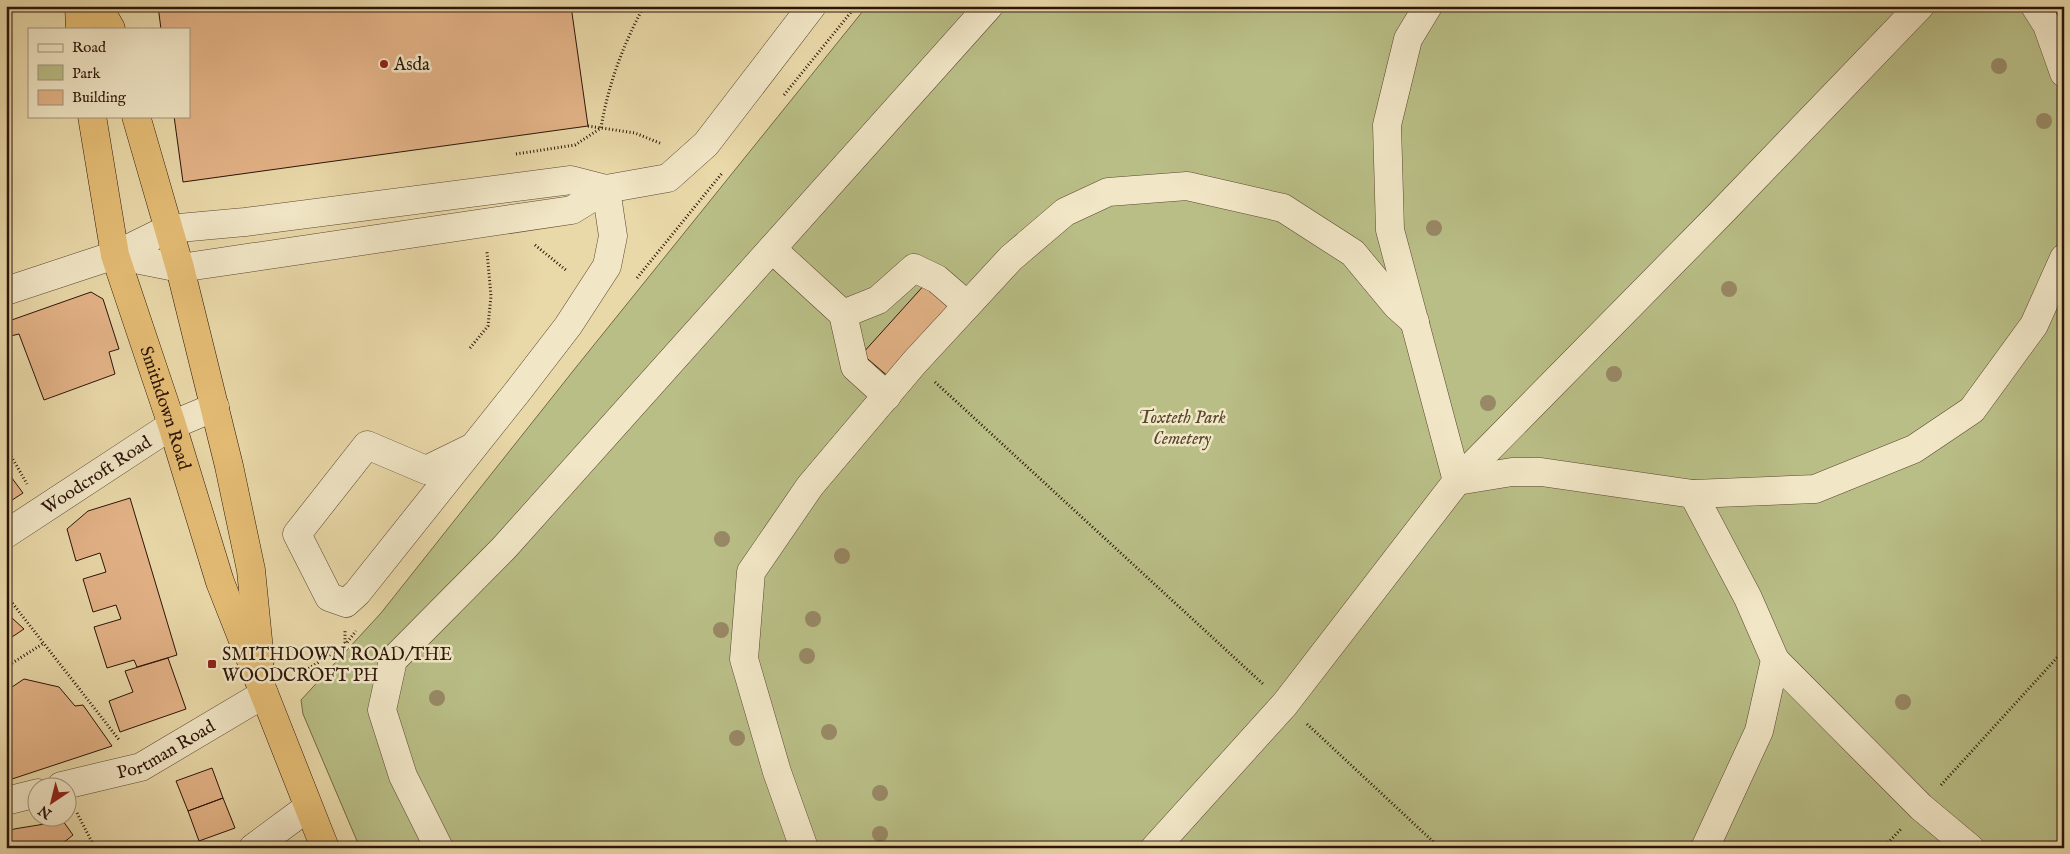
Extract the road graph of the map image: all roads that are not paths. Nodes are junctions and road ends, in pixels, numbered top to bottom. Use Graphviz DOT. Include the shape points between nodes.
graph roads {
  1 [pos="79,6"];
  2 [pos="98,6"];
  3 [pos="812,6"];
  4 [pos="988,6"];
  5 [pos="1428,6"];
  6 [pos="1920,6"];
  7 [pos="2035,6"];
  8 [pos="80,28"];
  9 [pos="110,28"];
  10 [pos="2064,73"];
  11 [pos="92,118"];
  12 [pos="137,118"];
  13 [pos="606,189"];
  14 [pos="168,230"];
  15 [pos="772,249"];
  16 [pos="115,254"];
  17 [pos="2064,258"];
  18 [pos="180,268"];
  19 [pos="6,291"];
  20 [pos="968,305"];
  21 [pos="843,314"];
  22 [pos="1416,324"];
  23 [pos="887,396"];
  24 [pos="215,407"];
  25 [pos="172,424"];
  26 [pos="473,447"];
  27 [pos="1457,481"];
  28 [pos="1693,494"];
  29 [pos="6,534"];
  30 [pos="1775,660"];
  31 [pos="264,694"];
  32 [pos="78,793"];
  33 [pos="28,796"];
  34 [pos="6,802"];
  35 [pos="308,808"];
  36 [pos="253,848"];
  37 [pos="325,848"];
  38 [pos="439,848"];
  39 [pos="804,848"];
  40 [pos="1155,848"];
  41 [pos="1705,848"];
  42 [pos="1970,848"];
  1 -- 8 [label="highway"];
  2 -- 9 [label="highway"];
  3 -- 13 [label="street" via="706,144 668,178"];
  4 -- 15 [label="street"];
  5 -- 22 [label="street" via="1408,39 1387,125 1390,230"];
  6 -- 27 [label="street"];
  7 -- 10 [label="street" via="2047,25"];
  11 -- 16 [label="highway, Smithdown Road"];
  12 -- 14 [label="highway, Smithdown Road"];
  13 -- 14 [label="street" via="571,180"];
  13 -- 18 [label="street" via="572,210"];
  13 -- 26 [label="street" via="613,236 607,266 568,326"];
  14 -- 16 [label="street"];
  14 -- 18 [label="highway, Smithdown Road"];
  15 -- 21 [label="street"];
  15 -- 38 [label="street" via="504,548 393,660 382,710 403,776"];
  16 -- 18 [label="street"];
  16 -- 19 [label="street"];
  16 -- 25 [label="highway, Smithdown Road"];
  17 -- 28 [label="street" via="2034,325 1972,410 1914,449 1815,489"];
  18 -- 24 [label="highway, Smithdown Road"];
  20 -- 21 [label="street" via="936,279 914,268 878,300"];
  20 -- 22 [label="street" via="1010,258 1065,212 1108,192 1187,186 1283,208 1353,253"];
  20 -- 23 [label="street"];
  21 -- 23 [label="street" via="855,367"];
  22 -- 27 [label="street"];
  23 -- 39 [label="street" via="810,486 751,572 744,659 777,772"];
  24 -- 25 [label="street, Woodcroft Road"];
  24 -- 31 [label="highway, Smithdown Road" via="251,570"];
  25 -- 29 [label="street, Woodcroft Road"];
  25 -- 31 [label="highway, Smithdown Road" via="220,582"];
  26 -- 26 [label="street" via="426,470 367,445 297,534 330,597 346,603 358,592"];
  27 -- 28 [label="street" via="1512,472 1541,472"];
  27 -- 40 [label="street" via="1285,704"];
  28 -- 30 [label="street" via="1748,598"];
  30 -- 41 [label="street" via="1759,731"];
  30 -- 42 [label="street" via="1921,807"];
  31 -- 32 [label="street, Portman Road" via="141,767"];
  31 -- 35 [label="highway, Smithdown Road"];
  33 -- 34 [label="street"];
  35 -- 36 [label="street"];
  35 -- 37 [label="highway, Smithdown Road"];
}
